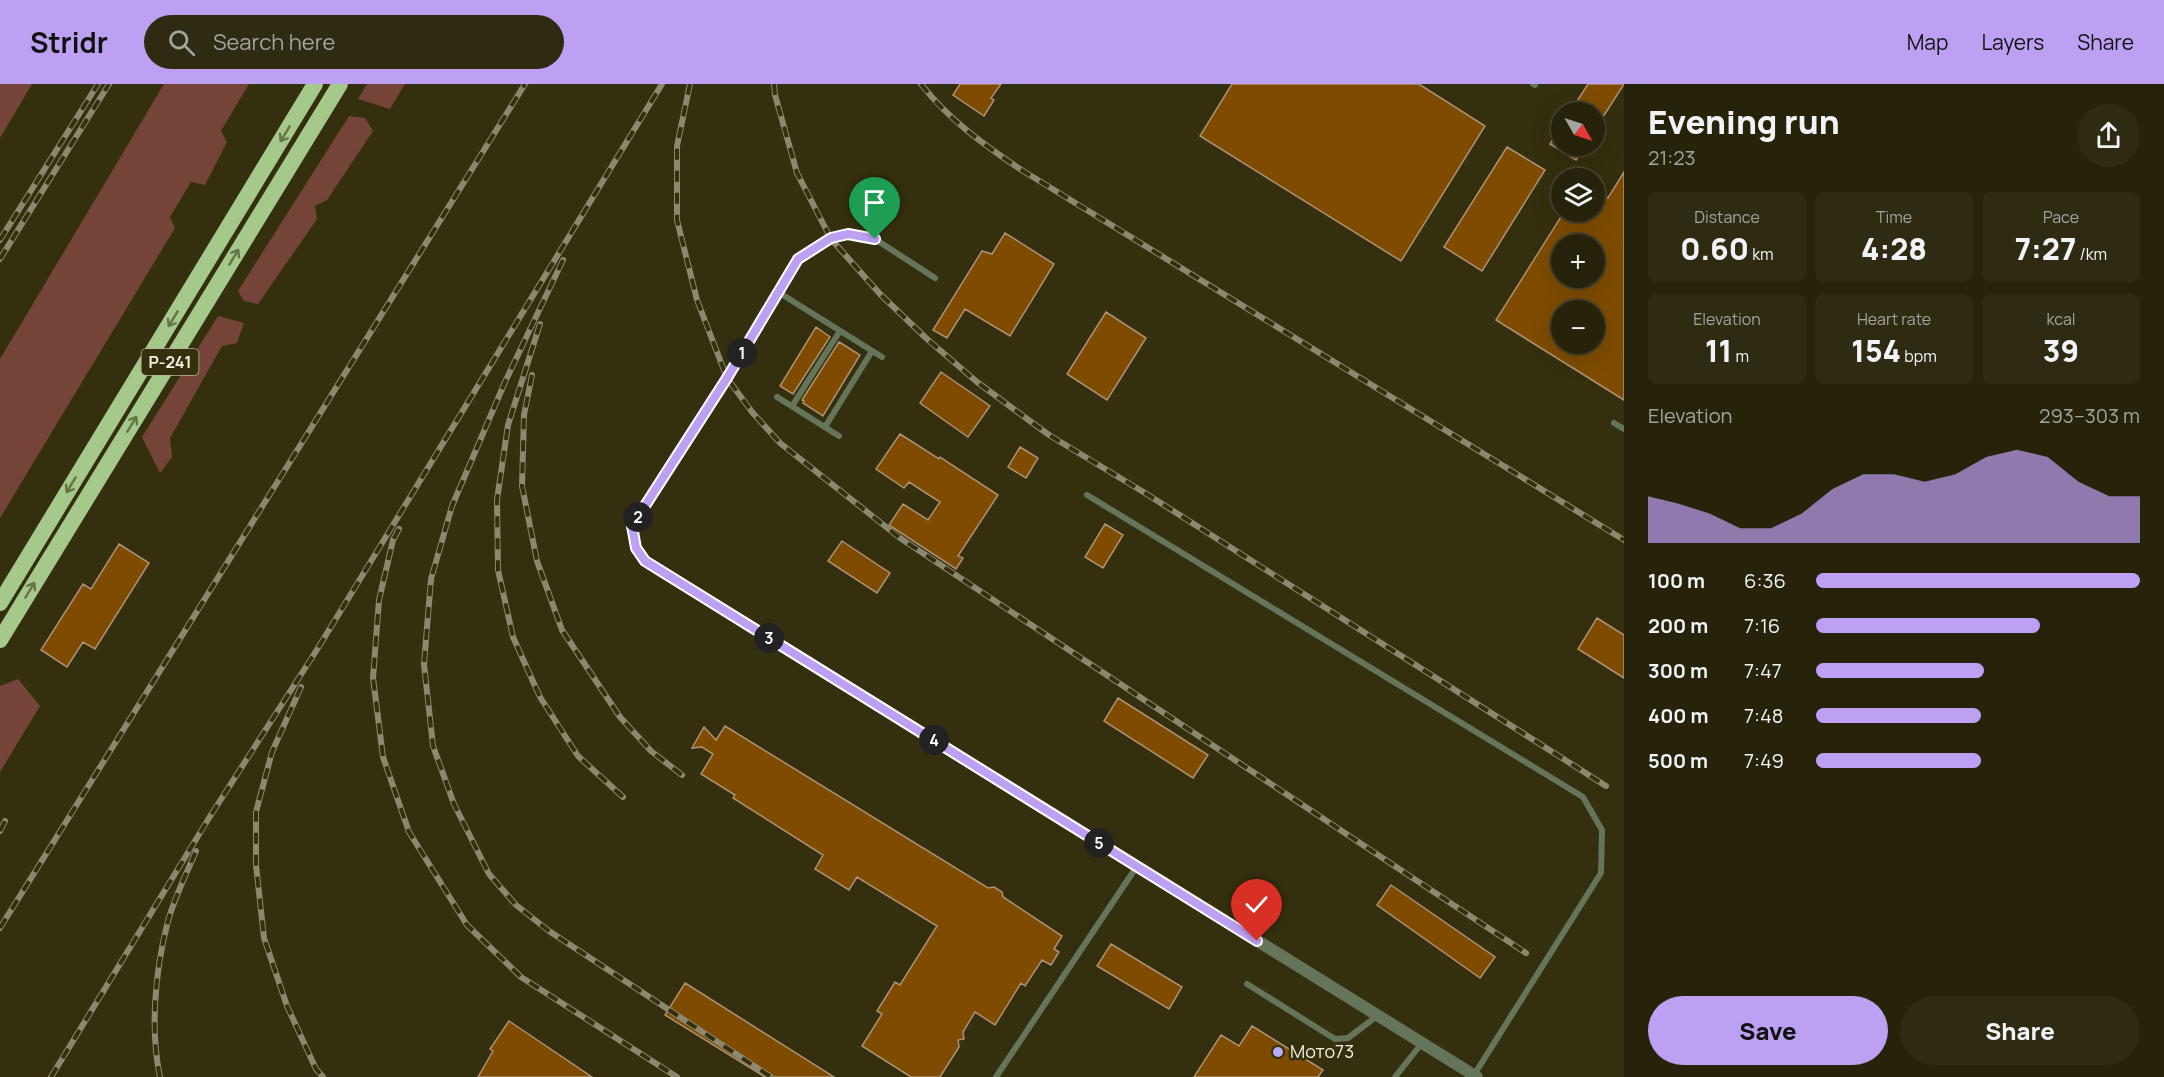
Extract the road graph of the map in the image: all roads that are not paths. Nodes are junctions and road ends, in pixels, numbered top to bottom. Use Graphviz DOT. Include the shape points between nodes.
graph roads {
  1 [pos="315,84"];
  2 [pos="340,84"];
  3 [pos="935,278"];
  4 [pos="778,292"];
  5 [pos="840,331"];
  6 [pos="872,351"];
  7 [pos="882,357"];
  8 [pos="777,397"];
  9 [pos="792,406"];
  10 [pos="1614,423"];
  11 [pos="825,427"];
  12 [pos="1624,429"];
  13 [pos="839,436"];
  14 [pos="1087,495"];
  15 [pos="645,561"];
  16 [pos="0,603"];
  17 [pos="0,640"];
  18 [pos="1137,867"];
  19 [pos="1246,984"];
  20 [pos="1378,1016"];
  21 [pos="1422,1043"];
  22 [pos="1475,1076"];
  23 [pos="996,1077"];
  24 [pos="1395,1077"];
  1 -- 16 [label="highway, Р-241, one-way"];
  17 -- 2 [label="highway, Р-241, one-way"];
  3 -- 4 [label="lane" via="875,239 848,234 831,238 798,259"];
  4 -- 5 [label="lane"];
  4 -- 15 [label="lane" via="632,526 636,548"];
  5 -- 6 [label="lane"];
  5 -- 9 [label="lane"];
  6 -- 7 [label="lane"];
  6 -- 11 [label="lane"];
  8 -- 9 [label="lane"];
  9 -- 11 [label="lane"];
  10 -- 12 [label="lane"];
  11 -- 13 [label="lane"];
  14 -- 22 [label="lane" via="1583,797 1602,830 1601,873"];
  15 -- 18 [label="street"];
  18 -- 20 [label="street"];
  18 -- 23 [label="lane"];
  19 -- 20 [label="lane" via="1335,1039 1348,1038"];
  20 -- 21 [label="street"];
  21 -- 22 [label="street"];
  21 -- 24 [label="lane"];
}
